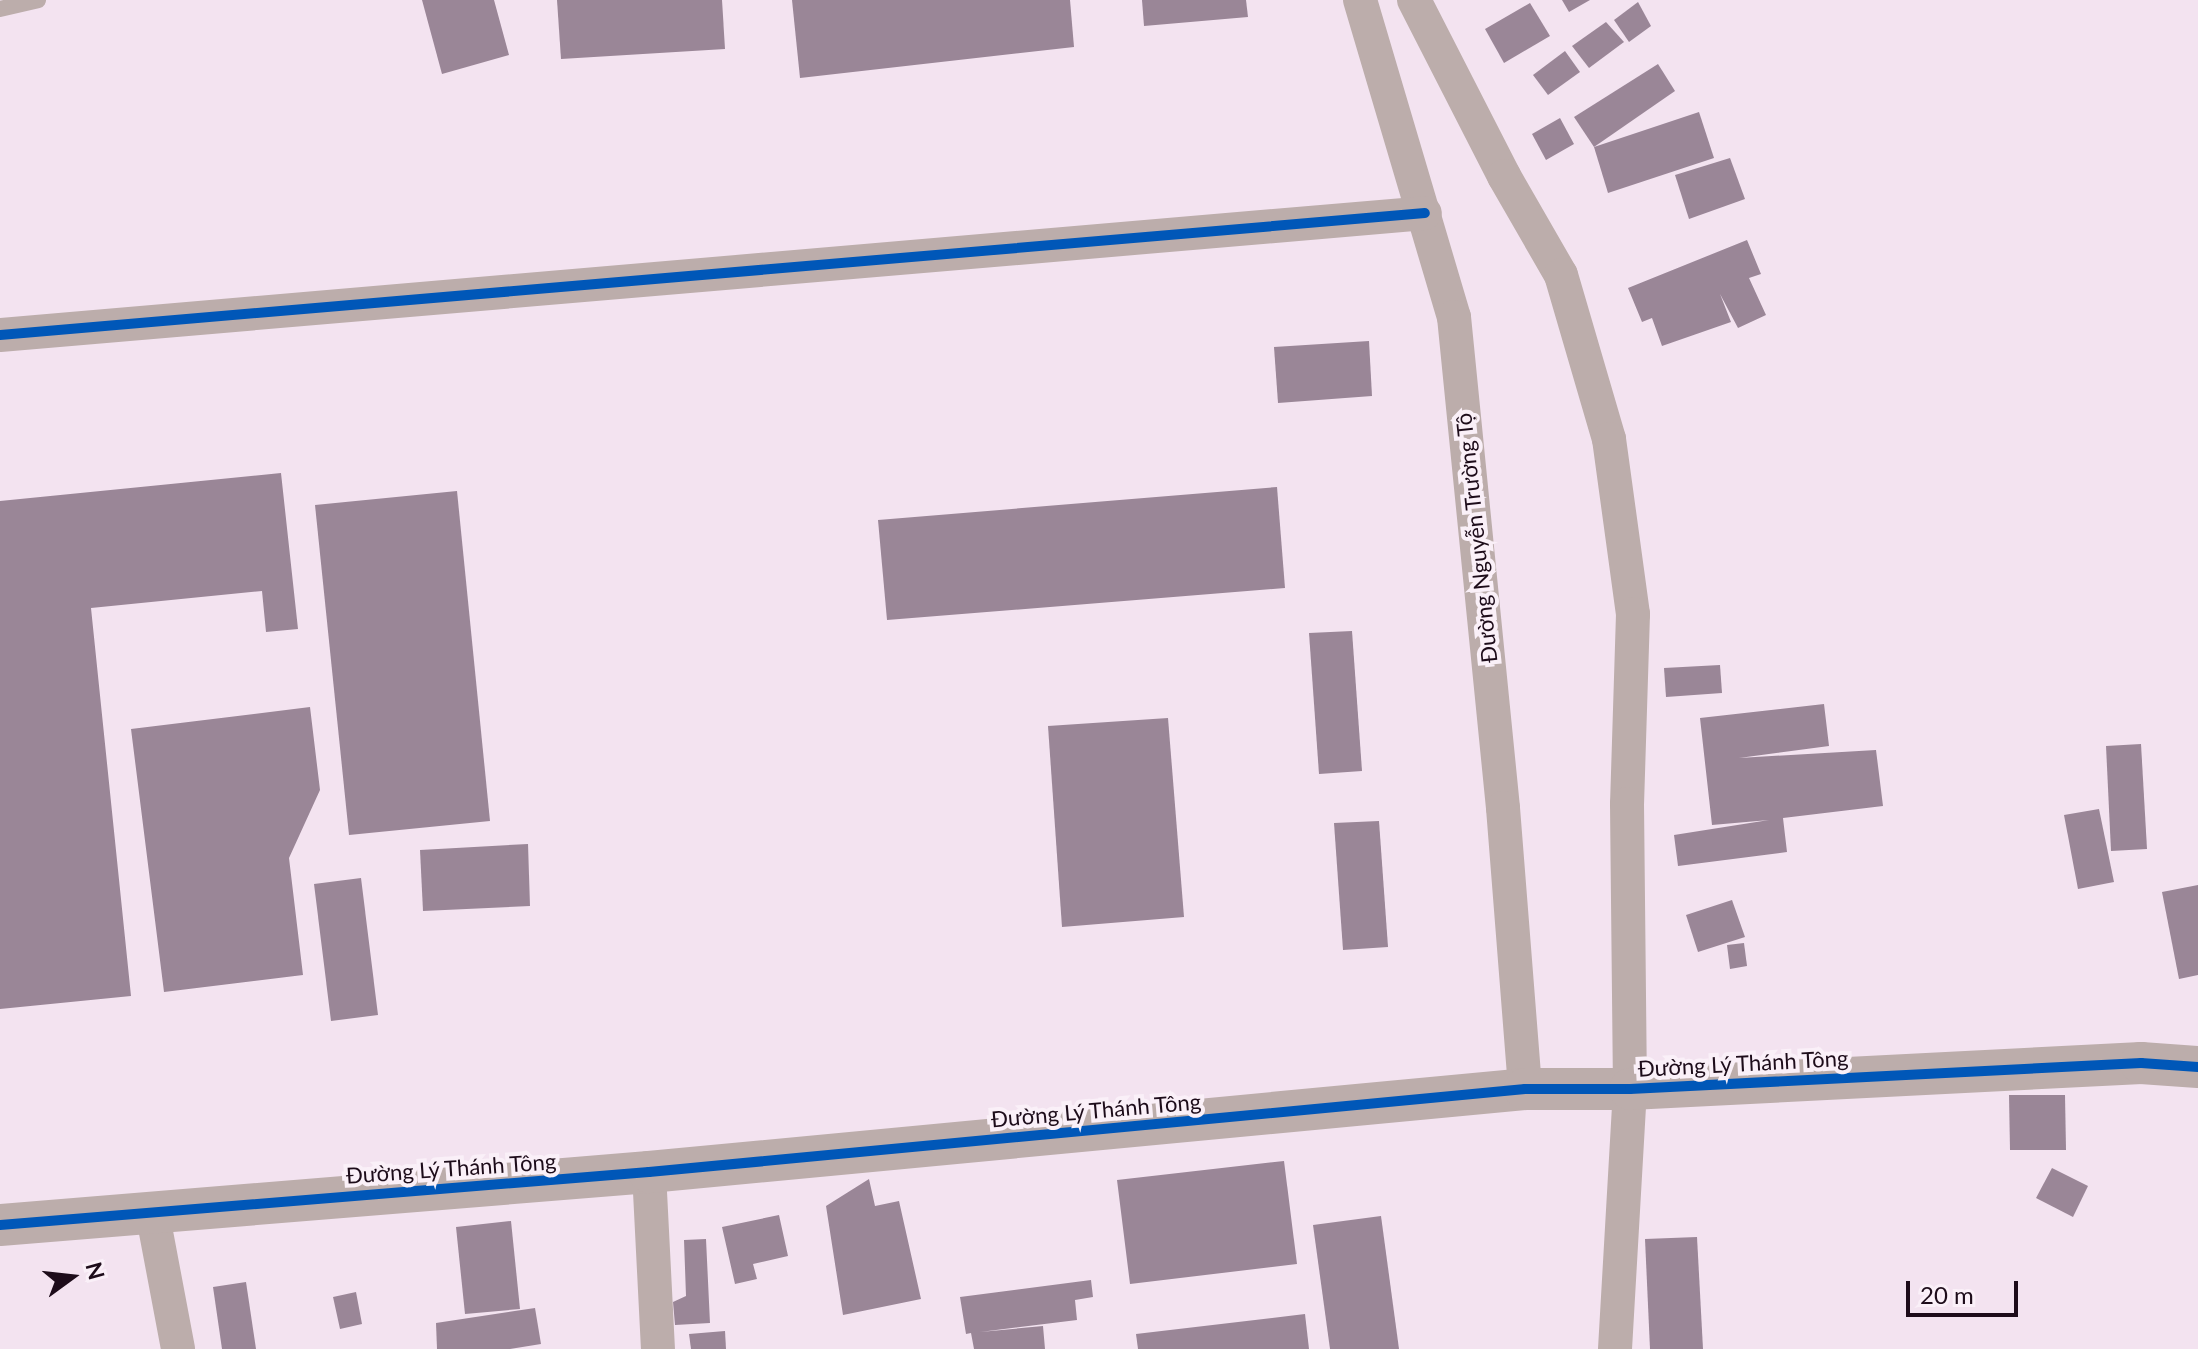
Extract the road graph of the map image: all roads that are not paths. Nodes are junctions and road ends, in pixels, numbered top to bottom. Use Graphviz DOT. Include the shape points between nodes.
graph roads {
  1 [pos="38,0"];
  2 [pos="1360,0"];
  3 [pos="1414,0"];
  4 [pos="0,9"];
  5 [pos="1372,38"];
  6 [pos="1425,213"];
  7 [pos="0,335"];
  8 [pos="2198,1067"];
  9 [pos="1525,1089"];
  10 [pos="1630,1089"];
  11 [pos="649,1172"];
  12 [pos="152,1211"];
  13 [pos="0,1225"];
  14 [pos="178,1349"];
  15 [pos="658,1349"];
  16 [pos="1615,1349"];
  1 -- 4 [label="lane"];
  2 -- 5 [label="street, Đường Nguyễn Trường Tộ"];
  3 -- 5 [label="street"];
  3 -- 10 [label="street" via="1561,275 1609,439 1633,614 1627,804"];
  5 -- 6 [label="street, Đường Nguyễn Trường Tộ"];
  6 -- 7 [label="street"];
  6 -- 9 [label="street, Đường Nguyễn Trường Tộ" via="1454,317"];
  8 -- 10 [label="street, Đường Lý Thánh Tông" via="2141,1063"];
  9 -- 10 [label="street, Đường Lý Thánh Tông"];
  9 -- 11 [label="street, Đường Lý Thánh Tông"];
  10 -- 16 [label="street"];
  11 -- 12 [label="street, Đường Lý Thánh Tông"];
  11 -- 15 [label="street"];
  12 -- 13 [label="street, Đường Lý Thánh Tông"];
  12 -- 14 [label="street"];
}
